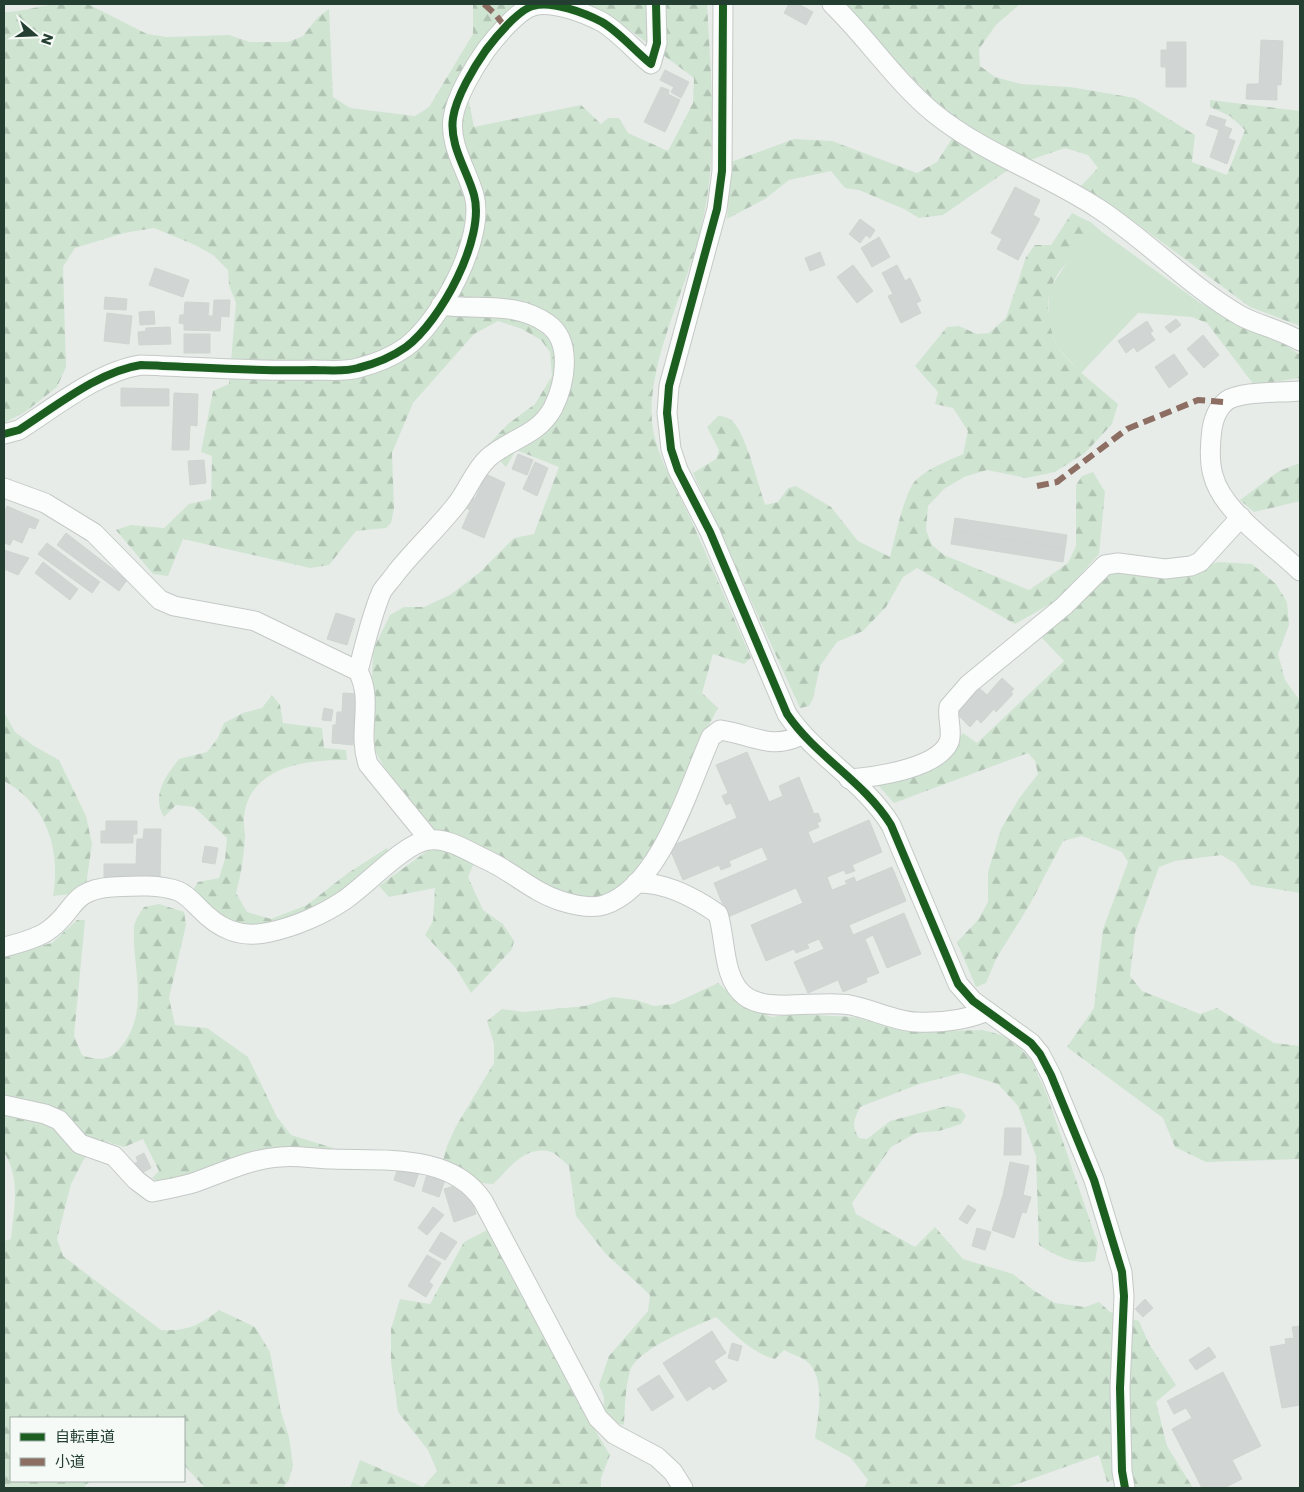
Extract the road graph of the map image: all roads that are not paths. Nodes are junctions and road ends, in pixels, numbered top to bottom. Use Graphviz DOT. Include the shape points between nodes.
graph roads {
  1 [pos="656,4"];
  2 [pos="723,4"];
  3 [pos="832,4"];
  4 [pos="441,305"];
  5 [pos="1300,340"];
  6 [pos="1300,392"];
  7 [pos="4,434"];
  8 [pos="4,488"];
  9 [pos="1241,517"];
  10 [pos="1300,570"];
  11 [pos="358,671"];
  12 [pos="801,734"];
  13 [pos="849,779"];
  14 [pos="429,840"];
  15 [pos="636,883"];
  16 [pos="4,947"];
  17 [pos="987,1010"];
  18 [pos="4,1105"];
  19 [pos="684,1488"];
  20 [pos="1125,1488"];
  1 -- 4 [label="street" via="657,43 651,64 602,22 559,5 532,6 519,14 471,71 453,118 456,148 474,197 475,225 456,283"];
  2 -- 12 [label="street" via="722,171 717,209 669,386 667,413 671,449 678,470 710,532 787,714"];
  3 -- 5 [label="street" via="908,88 957,130 1100,210 1242,316"];
  4 -- 7 [label="street" via="407,346 387,358 357,369 273,372 141,365 122,368 19,430"];
  4 -- 11 [label="street" via="506,308 536,317 549,325 560,338 563,350 561,385 542,423 488,458 441,524 412,552 383,590"];
  6 -- 9 [label="street" via="1234,397 1224,402 1219,410 1210,440 1213,476 1224,497"];
  8 -- 11 [label="street" via="45,503 94,533 160,600 174,606 255,621"];
  9 -- 10 [label="street"];
  9 -- 13 [label="street" via="1200,562 1191,566 1165,569 1118,563 1105,565 1064,606 969,684 949,707 949,742 940,752 929,761 885,775"];
  11 -- 14 [label="street" via="366,694 363,749 368,764"];
  12 -- 13 [label="street"];
  12 -- 15 [label="street" via="787,742 764,741 720,730 711,737 668,840"];
  13 -- 17 [label="street" via="871,799 891,825 958,984 973,1001"];
  14 -- 15 [label="street" via="441,840 498,865 537,891 562,902 585,907 604,905"];
  14 -- 16 [label="street" via="405,852 328,910 268,933 235,933 223,929 180,892 164,888 112,887 88,890 45,933"];
  15 -- 17 [label="street" via="668,887 718,914 733,980 746,997 760,1002 848,1004 914,1022 949,1021 973,1017"];
  17 -- 20 [label="street" via="1031,1043 1051,1075 1094,1180 1122,1272 1120,1388"];
  18 -- 19 [label="street" via="59,1120 80,1144 114,1156 143,1187 152,1192 182,1186 235,1166 280,1156 406,1162 439,1168 458,1176 475,1189 483,1201 598,1418 614,1434 657,1457"];
}
